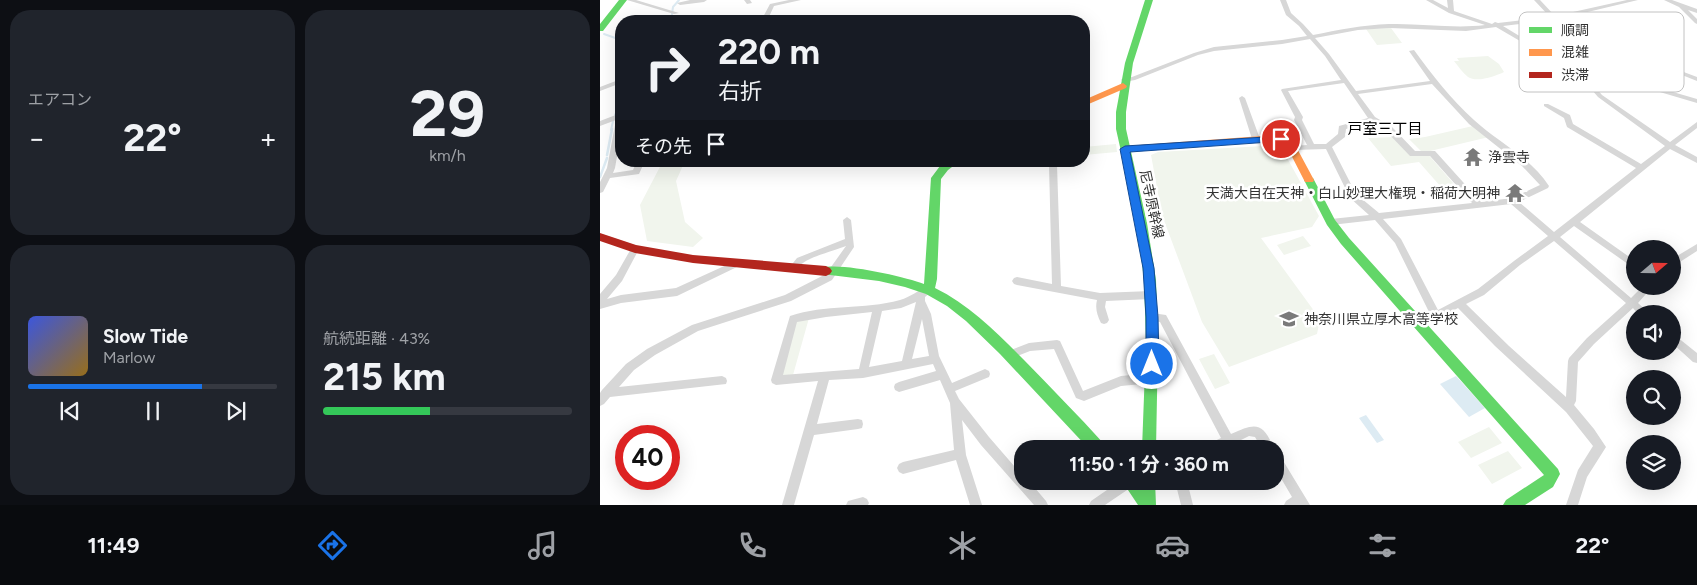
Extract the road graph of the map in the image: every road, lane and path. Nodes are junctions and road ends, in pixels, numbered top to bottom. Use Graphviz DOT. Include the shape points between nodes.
graph roads {
  1 [pos="624,0"];
  2 [pos="630,0"];
  3 [pos="704,0"];
  4 [pos="798,0"];
  5 [pos="1150,0"];
  6 [pos="1283,0"];
  7 [pos="1429,0"];
  8 [pos="1450,0"];
  9 [pos="1537,0"];
  10 [pos="1635,0"];
  11 [pos="1667,0"];
  12 [pos="681,1"];
  13 [pos="1682,7"];
  14 [pos="1697,11"];
  15 [pos="673,12"];
  16 [pos="1451,12"];
  17 [pos="1548,12"];
  18 [pos="1581,12"];
  19 [pos="674,15"];
  20 [pos="767,15"];
  21 [pos="1519,21"];
  22 [pos="1697,22"];
  23 [pos="1493,24"];
  24 [pos="600,29"];
  25 [pos="1311,36"];
  26 [pos="1519,39"];
  27 [pos="1412,51"];
  28 [pos="1684,74"];
  29 [pos="1697,79"];
  30 [pos="1346,81"];
  31 [pos="1434,82"];
  32 [pos="615,83"];
  33 [pos="1124,83"];
  34 [pos="600,89"];
  35 [pos="1597,92"];
  36 [pos="1668,92"];
  37 [pos="1354,93"];
  38 [pos="1242,98"];
  39 [pos="1090,100"];
  40 [pos="1695,100"];
  41 [pos="1546,105"];
  42 [pos="615,118"];
  43 [pos="1372,119"];
  44 [pos="600,124"];
  45 [pos="1697,124"];
  46 [pos="1256,139"];
  47 [pos="1328,146"];
  48 [pos="1670,146"];
  49 [pos="1312,147"];
  50 [pos="1294,148"];
  51 [pos="1125,149"];
  52 [pos="615,156"];
  53 [pos="1697,160"];
  54 [pos="638,167"];
  55 [pos="946,167"];
  56 [pos="1053,167"];
  57 [pos="1642,168"];
  58 [pos="636,172"];
  59 [pos="608,176"];
  60 [pos="630,183"];
  61 [pos="600,190"];
  62 [pos="1513,201"];
  63 [pos="1480,205"];
  64 [pos="1376,216"];
  65 [pos="847,220"];
  66 [pos="1331,222"];
  67 [pos="1574,222"];
  68 [pos="1554,236"];
  69 [pos="600,237"];
  70 [pos="850,241"];
  71 [pos="1697,246"];
  72 [pos="635,249"];
  73 [pos="1681,258"];
  74 [pos="1626,260"];
  75 [pos="736,264"];
  76 [pos="793,268"];
  77 [pos="833,272"];
  78 [pos="1016,281"];
  79 [pos="1056,288"];
  80 [pos="1151,295"];
  81 [pos="1641,295"];
  82 [pos="923,297"];
  83 [pos="1102,297"];
  84 [pos="1628,300"];
  85 [pos="600,301"];
  86 [pos="1460,304"];
  87 [pos="600,305"];
  88 [pos="878,309"];
  89 [pos="1436,315"];
  90 [pos="1152,317"];
  91 [pos="1104,320"];
  92 [pos="1419,324"];
  93 [pos="1681,345"];
  94 [pos="1010,355"];
  95 [pos="936,359"];
  96 [pos="1697,359"];
  97 [pos="906,365"];
  98 [pos="863,373"];
  99 [pos="943,374"];
  100 [pos="985,374"];
  101 [pos="825,376"];
  102 [pos="1152,378"];
  103 [pos="722,381"];
  104 [pos="899,387"];
  105 [pos="949,389"];
  106 [pos="602,399"];
  107 [pos="955,402"];
  108 [pos="1566,402"];
  109 [pos="858,424"];
  110 [pos="810,430"];
  111 [pos="1091,440"];
  112 [pos="1149,440"];
  113 [pos="1228,440"];
  114 [pos="1263,440"];
  115 [pos="960,454"];
  116 [pos="903,468"];
  117 [pos="1284,476"];
  118 [pos="1117,490"];
  119 [pos="1136,490"];
  120 [pos="1148,490"];
  121 [pos="1183,490"];
  122 [pos="1298,503"];
  123 [pos="788,505"];
  124 [pos="976,505"];
  125 [pos="1042,505"];
  126 [pos="1095,505"];
  127 [pos="1148,505"];
  128 [pos="1187,505"];
  129 [pos="1510,505"];
  130 [pos="1572,505"];
  1 -- 24 [label="street"];
  2 -- 15 [label="street"];
  3 -- 12 [label="street"];
  4 -- 20 [label="street" via="772,5"];
  5 -- 33 [label="street, 尼寺原幹線"];
  6 -- 25 [label="street" via="1288,14"];
  7 -- 16 [label="street"];
  8 -- 16 [label="street"];
  9 -- 17 [label="street"];
  10 -- 18 [label="street"];
  11 -- 13 [label="street"];
  12 -- 15 [label="street"];
  13 -- 14 [label="street"];
  13 -- 22 [label="street"];
  15 -- 19 [label="street"];
  16 -- 23 [label="street"];
  21 -- 23 [label="street"];
  23 -- 25 [label="street" via="1461,29 1358,28"];
  23 -- 26 [label="street"];
  25 -- 30 [label="street"];
  25 -- 33 [label="street" via="1205,51"];
  27 -- 31 [label="street"];
  28 -- 29 [label="street"];
  30 -- 37 [label="street"];
  30 -- 49 [label="street" via="1284,90"];
  31 -- 37 [label="street"];
  31 -- 62 [label="street" via="1473,124 1518,159 1545,186"];
  32 -- 34 [label="street"];
  33 -- 39 [label="street"];
  33 -- 51 [label="street, 尼寺原幹線" via="1120,119"];
  35 -- 48 [label="street"];
  36 -- 40 [label="street"];
  37 -- 43 [label="street"];
  38 -- 46 [label="street"];
  41 -- 57 [label="street" via="1567,117 1570,126"];
  42 -- 44 [label="street"];
  43 -- 47 [label="street" via="1342,128 1342,135"];
  43 -- 63 [label="street" via="1389,129 1413,154 1432,153"];
  45 -- 48 [label="street"];
  46 -- 50 [label="street" via="1281,139"];
  46 -- 51 [label="street"];
  47 -- 49 [label="street"];
  47 -- 64 [label="street" via="1353,196"];
  48 -- 53 [label="street"];
  48 -- 57 [label="street"];
  49 -- 50 [label="street"];
  50 -- 66 [label="street"];
  51 -- 80 [label="street, 尼寺原幹線" via="1147,256"];
  52 -- 59 [label="street"];
  54 -- 58 [label="street"];
  55 -- 82 [label="street" via="936,178 931,279"];
  56 -- 79 [label="street"];
  57 -- 67 [label="street"];
  58 -- 59 [label="street"];
  58 -- 60 [label="street"];
  59 -- 61 [label="street"];
  62 -- 63 [label="street"];
  62 -- 68 [label="street"];
  63 -- 64 [label="street"];
  64 -- 66 [label="street"];
  64 -- 89 [label="street" via="1398,241"];
  65 -- 70 [label="street"];
  66 -- 92 [label="street"];
  67 -- 68 [label="street"];
  67 -- 74 [label="street"];
  68 -- 84 [label="street"];
  68 -- 86 [label="street" via="1481,292"];
  69 -- 72 [label="street"];
  70 -- 76 [label="street" via="800,260"];
  70 -- 77 [label="street" via="850,247"];
  71 -- 73 [label="street"];
  72 -- 75 [label="street"];
  72 -- 85 [label="street" via="619,278"];
  75 -- 76 [label="street"];
  75 -- 87 [label="street" via="677,292"];
  76 -- 77 [label="street"];
  77 -- 82 [label="street" via="891,280"];
  77 -- 106 [label="street" via="830,277 788,298 695,328 651,352 630,367"];
  78 -- 79 [label="street"];
  79 -- 83 [label="street"];
  80 -- 83 [label="street"];
  80 -- 90 [label="street, 尼寺原幹線"];
  81 -- 108 [label="street" via="1604,327 1573,361 1571,401"];
  82 -- 88 [label="street"];
  82 -- 94 [label="street" via="957,307"];
  82 -- 95 [label="street"];
  82 -- 97 [label="street"];
  83 -- 91 [label="street" via="1100,307"];
  86 -- 89 [label="street"];
  86 -- 108 [label="street"];
  88 -- 98 [label="street"];
  88 -- 101 [label="street" via="860,308 793,319 776,380"];
  89 -- 92 [label="street"];
  90 -- 102 [label="street, 尼寺原幹線"];
  90 -- 113 [label="street" via="1163,318 1167,324"];
  92 -- 129 [label="street" via="1553,474 1548,482"];
  93 -- 96 [label="street"];
  94 -- 102 [label="street" via="1029,347 1057,344 1080,394 1084,396 1121,381"];
  94 -- 111 [label="street"];
  95 -- 97 [label="street"];
  95 -- 99 [label="street"];
  97 -- 98 [label="street"];
  98 -- 101 [label="street"];
  99 -- 104 [label="street"];
  99 -- 105 [label="street"];
  100 -- 105 [label="street"];
  101 -- 110 [label="street"];
  102 -- 112 [label="street, 尼寺原幹線"];
  103 -- 106 [label="street"];
  105 -- 107 [label="street"];
  107 -- 115 [label="street"];
  107 -- 125 [label="street"];
  108 -- 130 [label="street" via="1600,447 1580,476"];
  109 -- 110 [label="street"];
  110 -- 123 [label="street"];
  113 -- 114 [label="street" via="1258,432"];
  115 -- 116 [label="street"];
  115 -- 124 [label="street"];
  117 -- 122 [label="street"];
  118 -- 126 [label="street"];
  119 -- 127 [label="street"];
  120 -- 127 [label="street"];
  121 -- 128 [label="street"];
}
